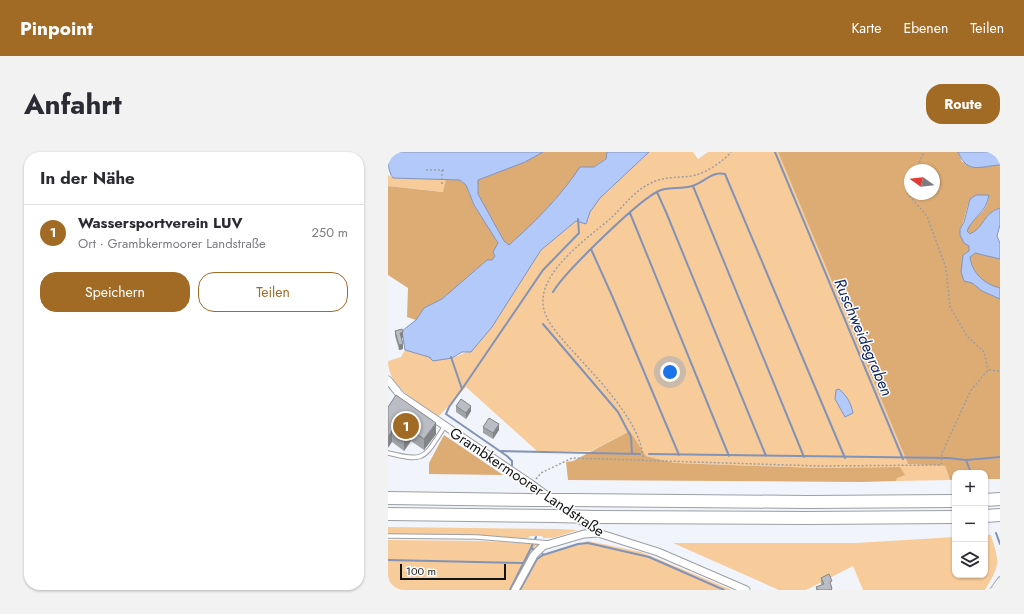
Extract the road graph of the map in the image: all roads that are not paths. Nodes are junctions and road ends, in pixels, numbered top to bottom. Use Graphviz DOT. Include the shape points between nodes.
graph roads {
  1 [pos="388,380"];
  2 [pos="445,426"];
  3 [pos="388,453"];
  4 [pos="388,498"];
  5 [pos="1000,499"];
  6 [pos="988,500"];
  7 [pos="952,501"];
  8 [pos="388,514"];
  9 [pos="1000,515"];
  10 [pos="988,516"];
  11 [pos="952,517"];
  12 [pos="598,533"];
  13 [pos="388,536"];
  14 [pos="549,543"];
  15 [pos="1000,579"];
  16 [pos="515,590"];
  17 [pos="746,590"];
  18 [pos="992,590"];
  1 -- 2 [label="street, Grambkermoorer Landstraße" via="401,396"];
  2 -- 3 [label="lane" via="425,455 412,459"];
  2 -- 12 [label="street, Grambkermoorer Landstraße"];
  4 -- 7 [label="highway, bridge"];
  5 -- 6 [label="highway"];
  8 -- 11 [label="highway, bridge" via="893,519"];
  9 -- 10 [label="highway"];
  12 -- 14 [label="street"];
  12 -- 17 [label="street, Grambkermoorer Landstraße" via="658,552"];
  13 -- 14 [label="lane" via="476,537"];
  14 -- 16 [label="street" via="534,554"];
  15 -- 18 [label="lane"];
}
